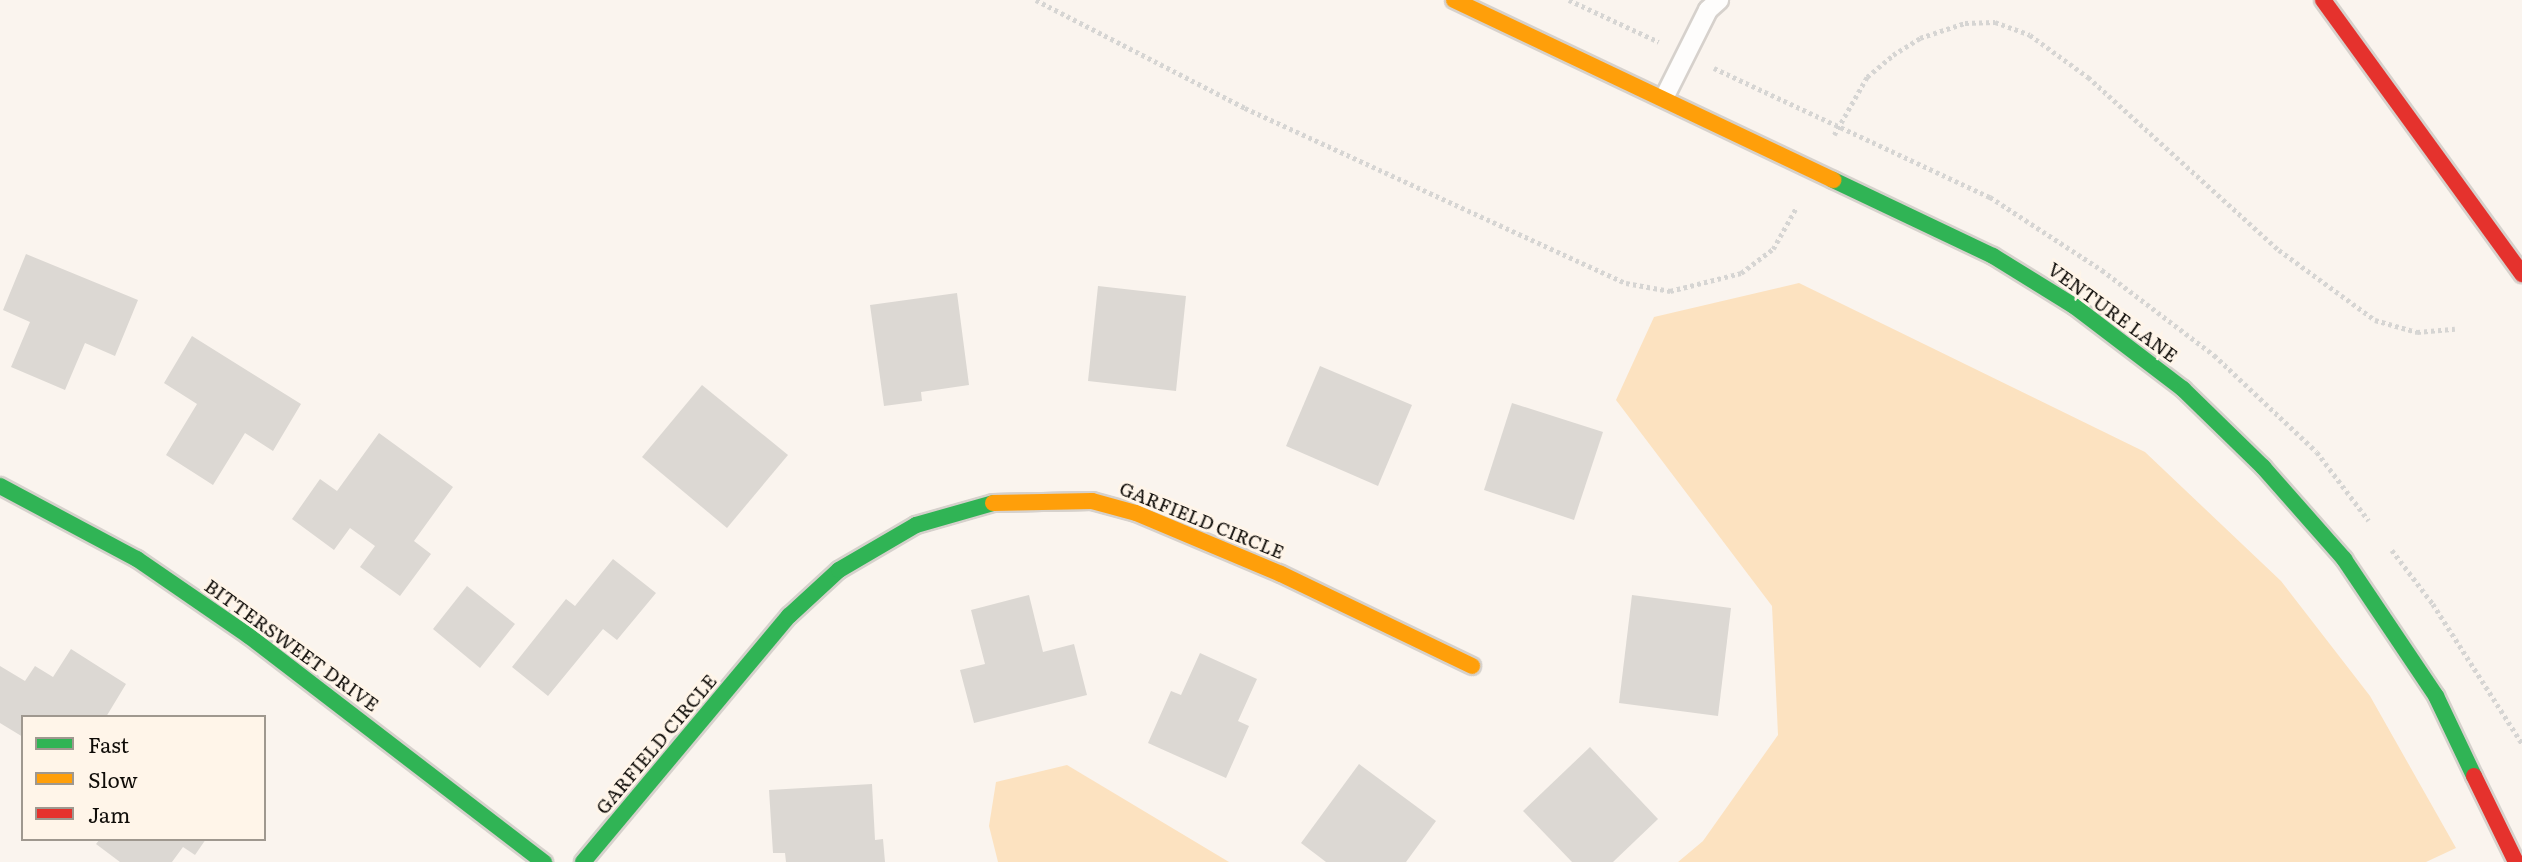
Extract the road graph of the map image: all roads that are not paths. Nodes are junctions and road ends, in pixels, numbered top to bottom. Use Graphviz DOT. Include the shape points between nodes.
graph roads {
  1 [pos="1454,0"];
  2 [pos="1718,0"];
  3 [pos="2323,0"];
  4 [pos="1664,98"];
  5 [pos="2522,274"];
  6 [pos="0,486"];
  7 [pos="1472,666"];
  8 [pos="544,862"];
  9 [pos="583,862"];
  10 [pos="2516,862"];
  1 -- 4 [label="main road, VENTURE LANE"];
  2 -- 4 [label="lane" via="1708,10"];
  3 -- 5 [label="main road"];
  4 -- 10 [label="main road, VENTURE LANE" via="1993,256 2074,306 2183,389 2263,467 2357,578 2436,696"];
  6 -- 8 [label="main road, BITTERSWEET DRIVE" via="137,559 250,636"];
  7 -- 9 [label="main road, GARFIELD CIRCLE" via="1281,574 1136,513 1092,501 1038,499 987,504 916,526 839,570 789,616"];
}
